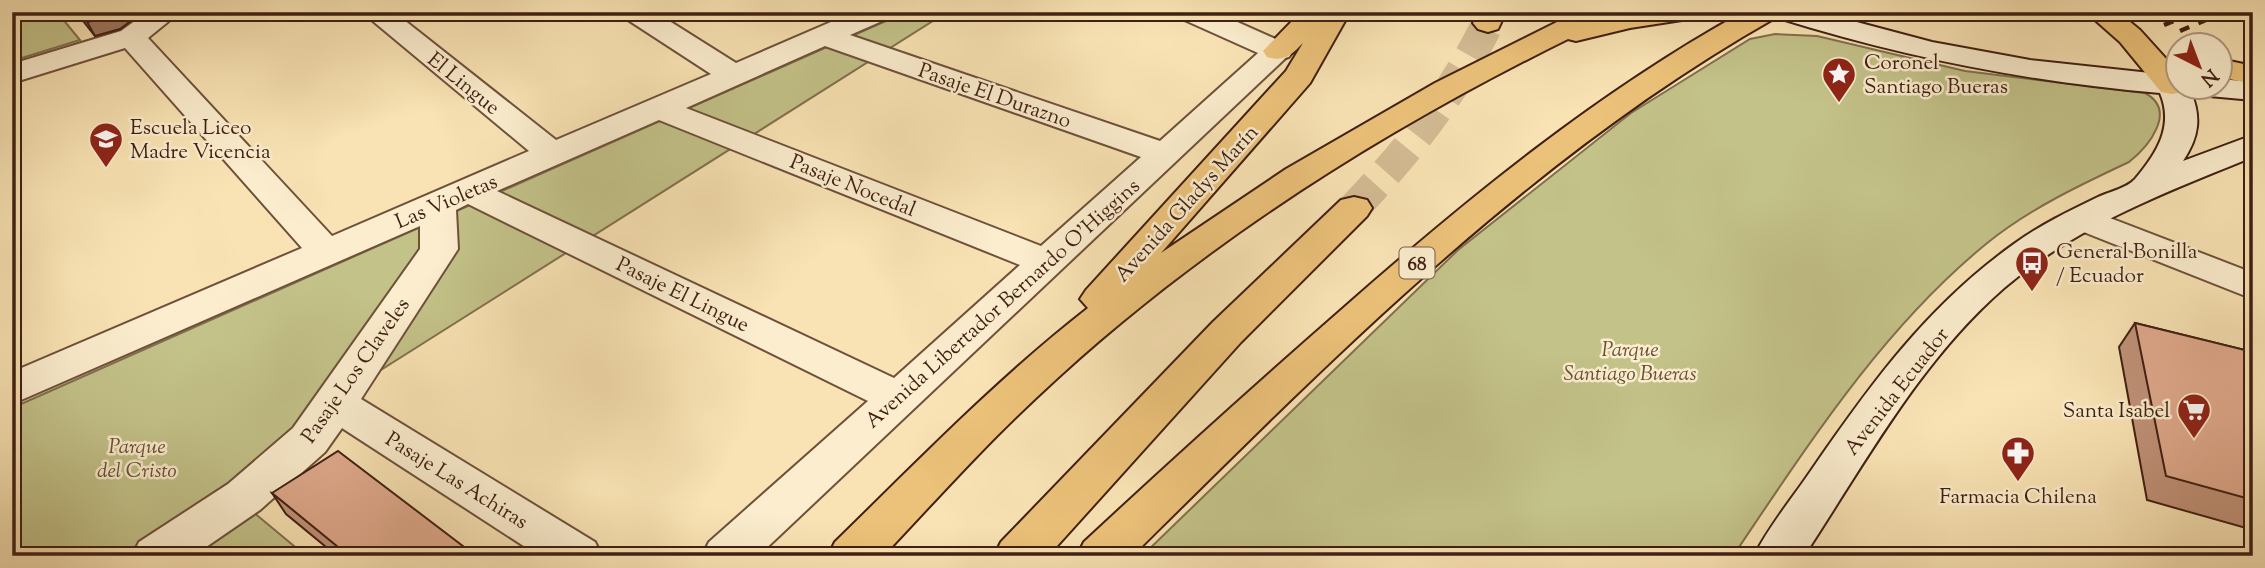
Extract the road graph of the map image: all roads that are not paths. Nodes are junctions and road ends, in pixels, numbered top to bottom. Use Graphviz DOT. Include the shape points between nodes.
graph roads {
  1 [pos="166,12"];
  2 [pos="376,12"];
  3 [pos="635,12"];
  4 [pos="879,12"];
  5 [pos="1191,12"];
  6 [pos="1318,12"];
  7 [pos="1336,12"];
  8 [pos="1600,12"];
  9 [pos="1685,12"];
  10 [pos="1765,12"];
  11 [pos="1788,12"];
  12 [pos="2108,19"];
  13 [pos="824,36"];
  14 [pos="131,37"];
  15 [pos="1527,46"];
  16 [pos="2164,46"];
  17 [pos="1278,51"];
  18 [pos="2164,73"];
  19 [pos="12,74"];
  20 [pos="734,75"];
  21 [pos="2253,75"];
  22 [pos="2234,83"];
  23 [pos="2164,84"];
  24 [pos="2181,102"];
  25 [pos="658,108"];
  26 [pos="2253,145"];
  27 [pos="553,154"];
  28 [pos="1166,154"];
  29 [pos="2146,188"];
  30 [pos="453,198"];
  31 [pos="1354,208"];
  32 [pos="2084,219"];
  33 [pos="326,252"];
  34 [pos="1047,262"];
  35 [pos="2253,287"];
  36 [pos="1024,384"];
  37 [pos="12,389"];
  38 [pos="899,398"];
  39 [pos="336,404"];
  40 [pos="156,556"];
  41 [pos="578,556"];
  42 [pos="726,556"];
  43 [pos="852,556"];
  44 [pos="1018,556"];
  45 [pos="1101,556"];
  46 [pos="1778,556"];
  1 -- 14 [label="street"];
  2 -- 27 [label="street, El Lingue"];
  3 -- 20 [label="street"];
  4 -- 13 [label="street, Las Violetas"];
  5 -- 17 [label="street"];
  6 -- 17 [label="main road"];
  7 -- 36 [label="main road, Avenida Gladys Marín" via="1299,76"];
  8 -- 15 [label="main road"];
  9 -- 15 [label="main road" via="1630,19"];
  10 -- 45 [label="main road, 68" via="1606,112 1482,208 1225,437"];
  11 -- 23 [label="street" via="1954,56"];
  12 -- 16 [label="main road"];
  12 -- 18 [label="main road"];
  13 -- 20 [label="street, Las Violetas"];
  13 -- 28 [label="street, Pasaje El Durazno"];
  14 -- 19 [label="street"];
  14 -- 33 [label="street"];
  15 -- 36 [label="main road" via="1405,110 1269,195 1142,288"];
  17 -- 28 [label="street, Avenida Libertador Bernardo O'Higgins"];
  20 -- 25 [label="street, Las Violetas"];
  21 -- 22 [label="main road"];
  24 -- 29 [label="street, Avenida Ecuador" via="2181,138"];
  25 -- 27 [label="street, Las Violetas"];
  25 -- 34 [label="street, Pasaje Nocedal"];
  26 -- 29 [label="street, Avenida Ecuador"];
  27 -- 30 [label="street, Las Violetas"];
  28 -- 34 [label="street, Avenida Libertador Bernardo O'Higgins"];
  29 -- 32 [label="street, Avenida Ecuador"];
  30 -- 33 [label="street, Las Violetas"];
  30 -- 38 [label="street, Pasaje El Lingue"];
  30 -- 39 [label="street, Pasaje Los Claveles" via="439,249"];
  31 -- 44 [label="main road" via="1227,332"];
  32 -- 35 [label="street"];
  32 -- 46 [label="street, Avenida Ecuador" via="2029,250 1979,289 1918,354"];
  33 -- 37 [label="street, Las Violetas"];
  34 -- 38 [label="street, Avenida Libertador Bernardo O'Higgins"];
  36 -- 43 [label="main road"];
  38 -- 42 [label="street, Avenida Libertador Bernardo O'Higgins"];
  39 -- 40 [label="street, Pasaje Los Claveles" via="280,468"];
  39 -- 41 [label="street, Pasaje Las Achiras"];
}
